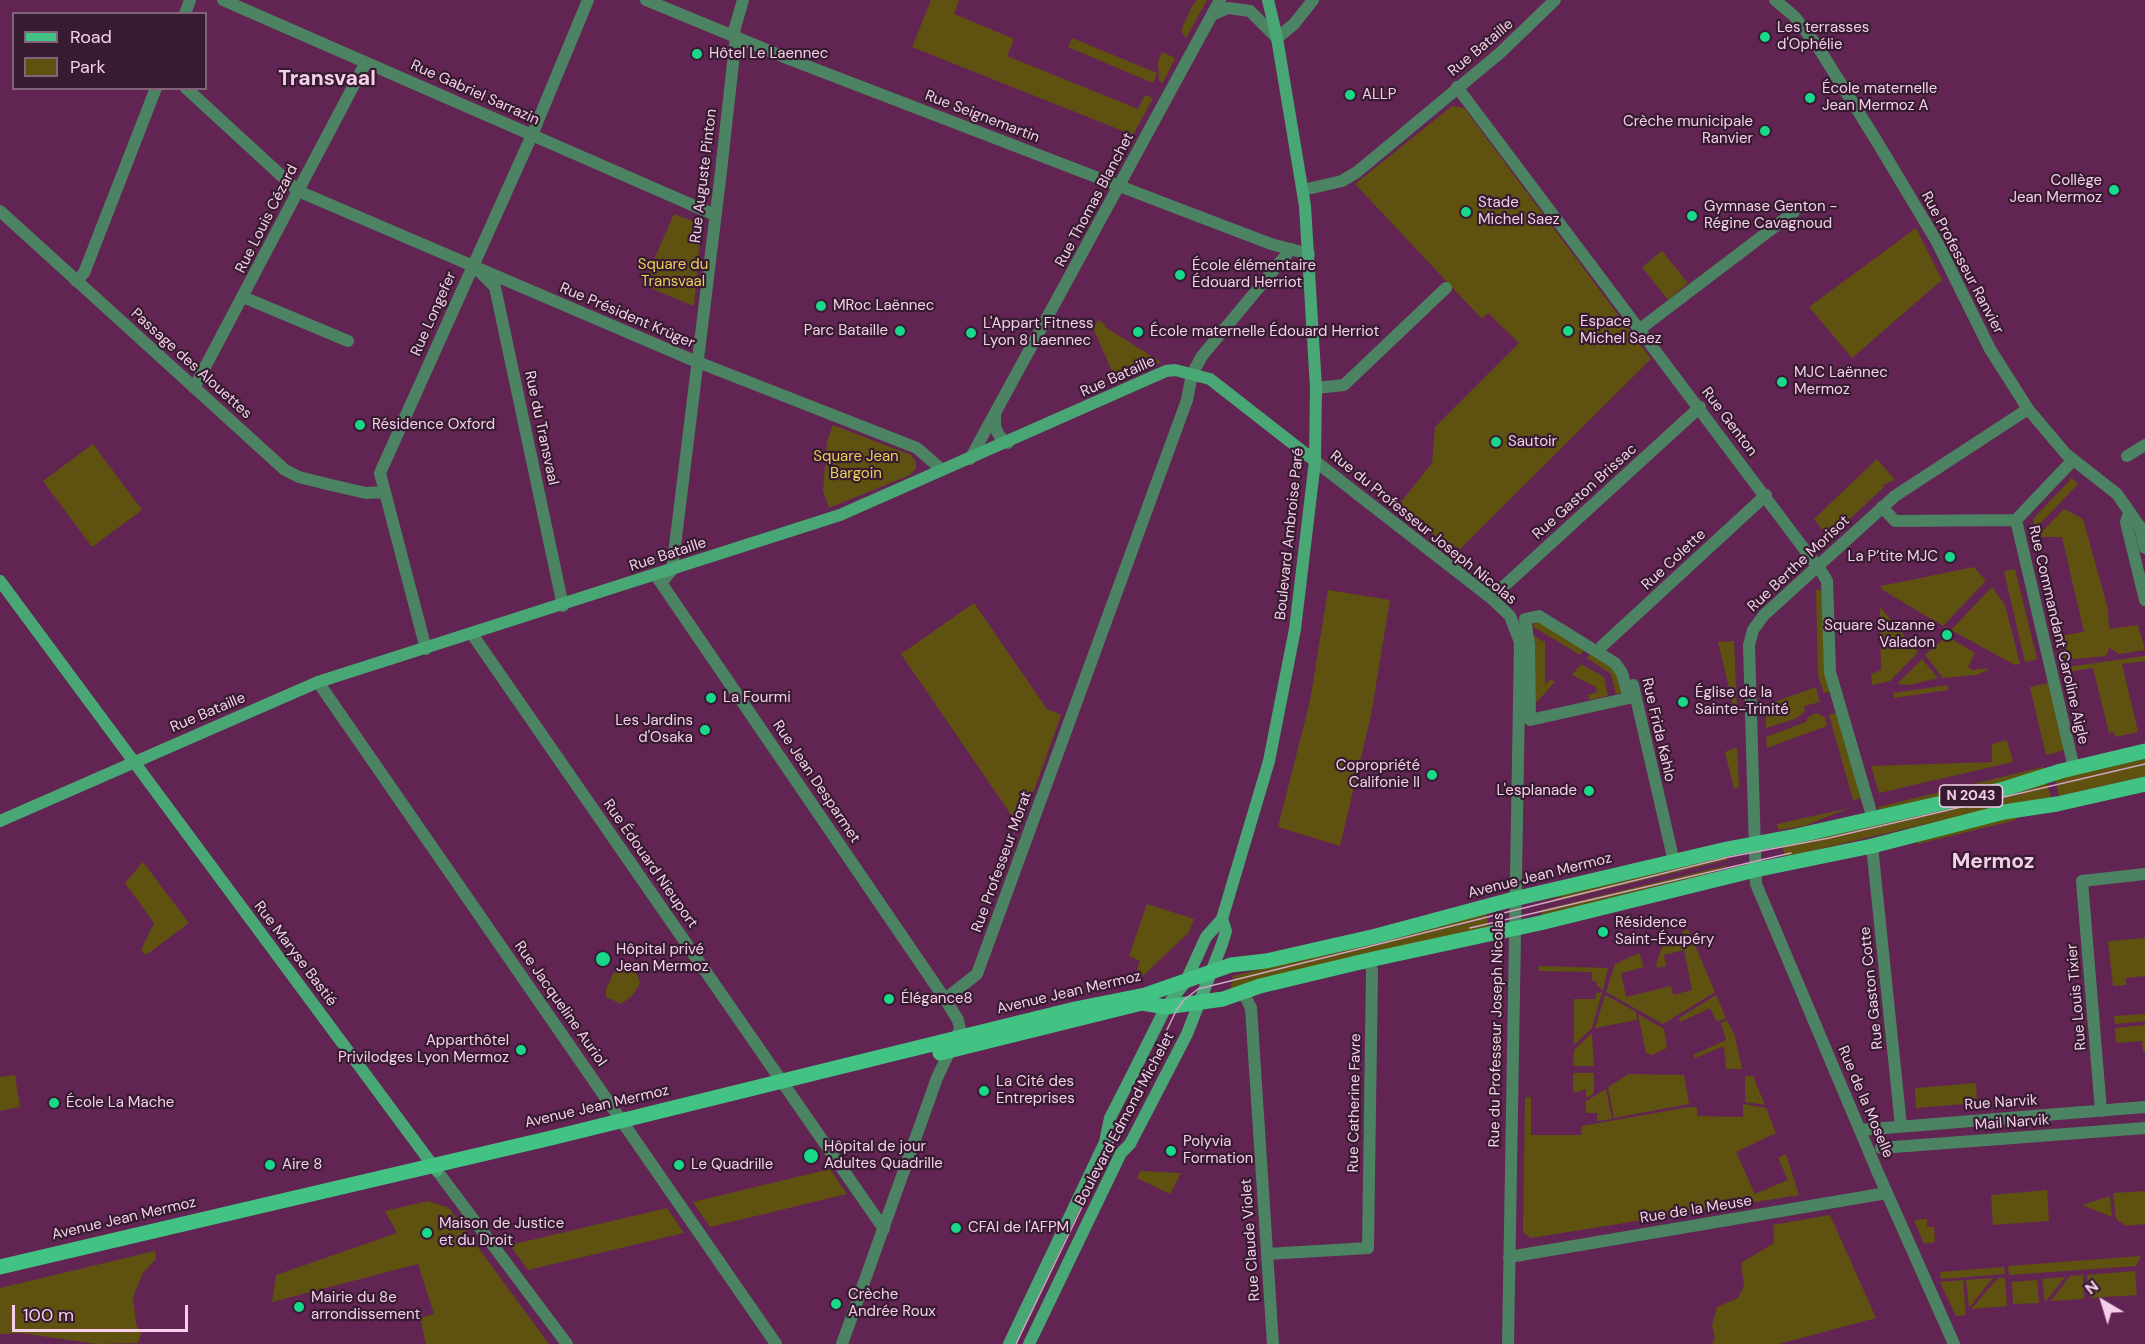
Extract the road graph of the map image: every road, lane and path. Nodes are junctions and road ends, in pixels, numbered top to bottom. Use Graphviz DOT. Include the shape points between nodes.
graph roads {
  1 [pos="223,0"];
  2 [pos="588,0"];
  3 [pos="646,0"];
  4 [pos="742,0"];
  5 [pos="1220,0"];
  6 [pos="1268,0"];
  7 [pos="1313,0"];
  8 [pos="1555,0"];
  9 [pos="1775,0"];
  10 [pos="1212,15"];
  11 [pos="736,36"];
  12 [pos="1278,38"];
  13 [pos="365,64"];
  14 [pos="1457,87"];
  15 [pos="155,90"];
  16 [pos="188,90"];
  17 [pos="532,135"];
  18 [pos="1119,186"];
  19 [pos="1303,190"];
  20 [pos="298,191"];
  21 [pos="0,211"];
  22 [pos="1794,212"];
  23 [pos="715,215"];
  24 [pos="1291,249"];
  25 [pos="1309,254"];
  26 [pos="472,266"];
  27 [pos="76,281"];
  28 [pos="1446,288"];
  29 [pos="243,297"];
  30 [pos="1640,329"];
  31 [pos="348,341"];
  32 [pos="697,362"];
  33 [pos="1192,374"];
  34 [pos="194,388"];
  35 [pos="1316,388"];
  36 [pos="1700,407"];
  37 [pos="2028,409"];
  38 [pos="995,414"];
  39 [pos="1008,443"];
  40 [pos="2145,445"];
  41 [pos="2127,456"];
  42 [pos="970,459"];
  43 [pos="1315,460"];
  44 [pos="2073,460"];
  45 [pos="942,470"];
  46 [pos="385,492"];
  47 [pos="1766,495"];
  48 [pos="1882,507"];
  49 [pos="2129,513"];
  50 [pos="2145,513"];
  51 [pos="2016,520"];
  52 [pos="2145,548"];
  53 [pos="1818,565"];
  54 [pos="672,570"];
  55 [pos="659,578"];
  56 [pos="0,581"];
  57 [pos="1491,598"];
  58 [pos="2145,600"];
  59 [pos="563,606"];
  60 [pos="1510,615"];
  61 [pos="472,634"];
  62 [pos="1602,646"];
  63 [pos="426,649"];
  64 [pos="318,682"];
  65 [pos="1530,720"];
  66 [pos="2145,751"];
  67 [pos="133,761"];
  68 [pos="2074,768"];
  69 [pos="2145,784"];
  70 [pos="1873,819"];
  71 [pos="0,821"];
  72 [pos="1755,843"];
  73 [pos="1872,846"];
  74 [pos="1674,862"];
  75 [pos="1755,870"];
  76 [pos="2145,874"];
  77 [pos="1514,899"];
  78 [pos="1222,919"];
  79 [pos="1514,927"];
  80 [pos="1369,960"];
  81 [pos="1211,971"];
  82 [pos="1186,981"];
  83 [pos="1243,993"];
  84 [pos="945,999"];
  85 [pos="1199,1004"];
  86 [pos="1166,1007"];
  87 [pos="954,1044"];
  88 [pos="785,1086"];
  89 [pos="2145,1107"];
  90 [pos="2101,1111"];
  91 [pos="625,1124"];
  92 [pos="1901,1126"];
  93 [pos="2145,1128"];
  94 [pos="1860,1130"];
  95 [pos="1881,1148"];
  96 [pos="436,1168"];
  97 [pos="1887,1193"];
  98 [pos="884,1229"];
  99 [pos="1267,1254"];
  100 [pos="1509,1257"];
  101 [pos="0,1267"];
  102 [pos="0,1277"];
  103 [pos="567,1344"];
  104 [pos="776,1344"];
  105 [pos="842,1344"];
  106 [pos="1009,1344"];
  107 [pos="1029,1344"];
  108 [pos="1273,1344"];
  109 [pos="1508,1344"];
  110 [pos="1954,1344"];
  1 -- 13 [label="street, Rue Gabriel Sarrazin"];
  2 -- 17 [label="street, Rue Longefer"];
  3 -- 11 [label="street, Rue Seignemartin"];
  4 -- 11 [label="street, Rue Auguste Pinton"];
  5 -- 10 [label="street, Rue Thomas Blanchet"];
  6 -- 12 [label="street, Boulevard Ambroise Paré"];
  7 -- 12 [label="street"];
  8 -- 14 [label="street, Rue Bataille" via="1500,53"];
  9 -- 37 [label="street, Rue Professeur Ranvier" via="1794,16 1818,47 1937,242 1988,343"];
  10 -- 12 [label="street" via="1228,8 1250,11"];
  10 -- 18 [label="street, Rue Thomas Blanchet"];
  11 -- 18 [label="street, Rue Seignemartin"];
  11 -- 23 [label="street, Rue Auguste Pinton"];
  12 -- 19 [label="street, Boulevard Ambroise Paré"];
  13 -- 17 [label="street, Rue Gabriel Sarrazin"];
  13 -- 20 [label="street, Rue Louis Cézard"];
  14 -- 19 [label="street, Rue Bataille" via="1357,172 1342,181"];
  14 -- 30 [label="street, Rue Genton"];
  15 -- 27 [label="street" via="84,273"];
  16 -- 20 [label="street, Rue Président Krüger"];
  17 -- 23 [label="street, Rue Gabriel Sarrazin"];
  17 -- 26 [label="street, Rue Longefer"];
  18 -- 24 [label="street, Rue Seignemartin"];
  18 -- 38 [label="street, Rue Thomas Blanchet"];
  19 -- 25 [label="street, Boulevard Ambroise Paré"];
  20 -- 26 [label="street, Rue Président Krüger"];
  20 -- 29 [label="street, Rue Louis Cézard"];
  21 -- 27 [label="street, Passage des Alouettes"];
  22 -- 30 [label="street"];
  23 -- 32 [label="street, Rue Auguste Pinton"];
  24 -- 25 [label="street, Rue Seignemartin"];
  24 -- 33 [label="street"];
  25 -- 35 [label="street, Boulevard Ambroise Paré"];
  26 -- 32 [label="street, Rue Président Krüger"];
  26 -- 46 [label="street, Rue Longefer" via="380,473"];
  26 -- 59 [label="street, Rue du Transvaal" via="495,287"];
  27 -- 34 [label="street, Passage des Alouettes"];
  28 -- 35 [label="street" via="1344,385"];
  29 -- 31 [label="street"];
  29 -- 34 [label="street, Rue Louis Cézard"];
  30 -- 36 [label="street, Rue Genton"];
  32 -- 45 [label="street, Rue Président Krüger" via="917,448"];
  32 -- 54 [label="street, Rue Auguste Pinton"];
  33 -- 39 [label="street, Rue Bataille" via="1166,371"];
  33 -- 43 [label="street, Rue du Professeur Joseph Nicolas" via="1210,379"];
  33 -- 84 [label="street, Rue Professeur Morat" via="1187,400 977,974"];
  34 -- 46 [label="street, Passage des Alouettes" via="291,474 366,492"];
  35 -- 43 [label="street, Boulevard Ambroise Paré"];
  36 -- 47 [label="street, Rue Genton"];
  36 -- 57 [label="street, Rue Gaston Brissac"];
  37 -- 44 [label="street, Rue Professeur Ranvier"];
  37 -- 48 [label="street, Rue Berthe Morisot"];
  38 -- 39 [label="street" via="995,428"];
  38 -- 42 [label="street, Rue Thomas Blanchet"];
  39 -- 42 [label="street, Rue Bataille"];
  40 -- 41 [label="street"];
  42 -- 45 [label="street, Rue Bataille"];
  43 -- 57 [label="street, Rue du Professeur Joseph Nicolas"];
  43 -- 78 [label="street, Boulevard Ambroise Paré" via="1296,621 1282,697 1263,783"];
  44 -- 49 [label="street, Rue Professeur Ranvier" via="2117,494"];
  44 -- 51 [label="street, Rue Commandant Caroline Aigle"];
  45 -- 54 [label="street, Rue Bataille" via="840,515"];
  46 -- 63 [label="street, Rue Longefer"];
  47 -- 53 [label="street, Rue Genton"];
  47 -- 62 [label="street, Rue Colette"];
  48 -- 51 [label="street" via="1895,520"];
  48 -- 53 [label="street, Rue Berthe Morisot"];
  49 -- 50 [label="street"];
  49 -- 52 [label="street, Rue Professeur Ranvier" via="2140,527"];
  49 -- 58 [label="street" via="2126,522"];
  51 -- 68 [label="street, Rue Commandant Caroline Aigle"];
  53 -- 70 [label="street, Rue Genton" via="1827,581 1830,672"];
  53 -- 72 [label="street, Rue Berthe Morisot" via="1764,615 1750,638"];
  54 -- 55 [label="street, Rue Bataille"];
  55 -- 59 [label="street, Rue Bataille"];
  55 -- 84 [label="street, Rue Jean Desparmet"];
  56 -- 67 [label="street, Rue Maryse Bastié"];
  57 -- 60 [label="street, Rue du Professeur Joseph Nicolas"];
  59 -- 61 [label="street, Rue Bataille"];
  60 -- 62 [label="street, Rue Frida Kahlo" via="1535,608 1542,610"];
  60 -- 77 [label="street, Rue du Professeur Joseph Nicolas" via="1520,642"];
  61 -- 63 [label="street, Rue Bataille"];
  61 -- 88 [label="street, Rue Édouard Nieuport"];
  62 -- 74 [label="street, Rue Frida Kahlo" via="1622,662 1631,678"];
  63 -- 64 [label="street, Rue Bataille"];
  64 -- 67 [label="street, Rue Bataille"];
  64 -- 91 [label="street, Rue Jacqueline Auriol"];
  65 -- 65 [label="street" via="1629,698 1615,663 1539,616 1525,619"];
  66 -- 68 [label="main road, Avenue Jean Mermoz / N 2043"];
  67 -- 71 [label="street, Rue Bataille"];
  67 -- 96 [label="street, Rue Maryse Bastié"];
  68 -- 70 [label="main road, Avenue Jean Mermoz / N 2043" via="2004,789"];
  69 -- 73 [label="main road, Avenue Jean Mermoz / N 2043" via="2004,812"];
  70 -- 72 [label="main road, Avenue Jean Mermoz / N 2043"];
  72 -- 74 [label="main road, Avenue Jean Mermoz"];
  72 -- 75 [label="street, Rue de la Moselle"];
  73 -- 75 [label="main road, Avenue Jean Mermoz / N 2043"];
  73 -- 92 [label="street, Rue Gaston Cotte"];
  74 -- 77 [label="main road, Avenue Jean Mermoz"];
  75 -- 79 [label="main road, Avenue Jean Mermoz"];
  75 -- 94 [label="street, Rue de la Moselle" via="1756,884"];
  76 -- 90 [label="street, Rue Louis Tixier" via="2082,881"];
  77 -- 79 [label="street, Rue du Professeur Joseph Nicolas"];
  77 -- 81 [label="main road, Avenue Jean Mermoz" via="1376,936"];
  78 -- 81 [label="street, Boulevard Ambroise Paré" via="1226,931"];
  78 -- 82 [label="street, Boulevard Ambroise Paré" via="1206,937"];
  79 -- 80 [label="main road, Avenue Jean Mermoz"];
  79 -- 100 [label="street, Rue du Professeur Joseph Nicolas"];
  80 -- 83 [label="main road, Avenue Jean Mermoz"];
  80 -- 99 [label="street, Rue Catherine Favre" via="1372,971 1368,1248"];
  81 -- 82 [label="main road, Avenue Jean Mermoz"];
  81 -- 85 [label="street, Boulevard Edmond Michelet"];
  82 -- 86 [label="street, Boulevard Edmond Michelet"];
  82 -- 87 [label="main road, Avenue Jean Mermoz"];
  83 -- 85 [label="main road, Avenue Jean Mermoz"];
  83 -- 99 [label="street, Rue Claude Violet" via="1251,1008"];
  84 -- 87 [label="street" via="960,1029"];
  85 -- 86 [label="main road, Avenue Jean Mermoz"];
  85 -- 107 [label="street, Boulevard Edmond Michelet" via="1187,1034 1121,1153"];
  86 -- 87 [label="main road, Avenue Jean Mermoz" via="1142,1004"];
  86 -- 106 [label="street, Boulevard Edmond Michelet" via="1110,1118 1105,1142"];
  87 -- 88 [label="main road, Avenue Jean Mermoz"];
  87 -- 98 [label="street" via="937,1078"];
  88 -- 91 [label="main road, Avenue Jean Mermoz"];
  88 -- 98 [label="street, Rue Édouard Nieuport"];
  89 -- 90 [label="street, Rue Narvik"];
  90 -- 92 [label="street, Rue Narvik"];
  91 -- 96 [label="main road, Avenue Jean Mermoz"];
  91 -- 104 [label="street, Rue Jacqueline Auriol"];
  92 -- 94 [label="street, Rue Narvik"];
  93 -- 95 [label="street, Mail Narvik"];
  94 -- 97 [label="street, Rue de la Moselle"];
  96 -- 101 [label="main road, Avenue Jean Mermoz"];
  96 -- 102 [label="main road, Avenue Jean Mermoz"];
  96 -- 103 [label="street, Rue Maryse Bastié"];
  97 -- 100 [label="street, Rue de la Meuse"];
  97 -- 110 [label="street, Rue de la Moselle"];
  98 -- 105 [label="street"];
  99 -- 108 [label="street, Rue Claude Violet"];
  100 -- 109 [label="street, Rue du Professeur Joseph Nicolas"];
}
